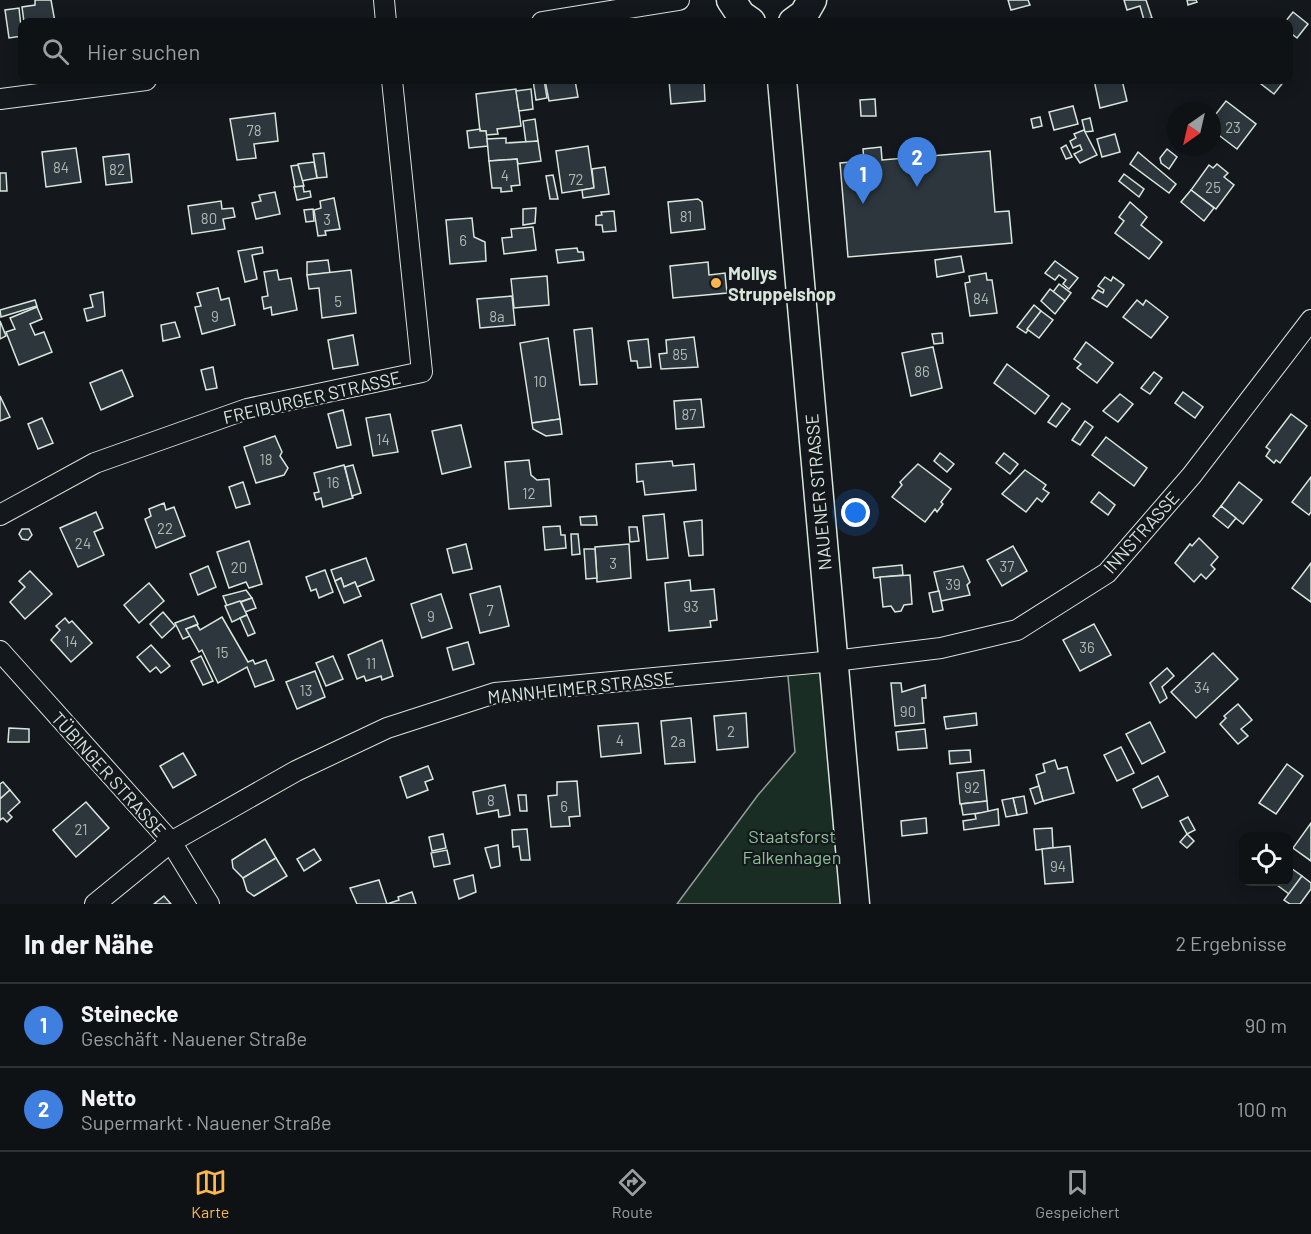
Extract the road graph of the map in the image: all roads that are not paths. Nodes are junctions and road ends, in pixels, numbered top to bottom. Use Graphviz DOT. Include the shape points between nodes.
graph roads {
  1 [pos="384,0"];
  2 [pos="679,0"];
  3 [pos="731,0"];
  4 [pos="812,0"];
  5 [pos="386,18"];
  6 [pos="567,18"];
  7 [pos="745,18"];
  8 [pos="798,18"];
  9 [pos="115,84"];
  10 [pos="392,84"];
  11 [pos="782,84"];
  12 [pos="0,99"];
  13 [pos="1311,320"];
  14 [pos="0,515"];
  15 [pos="0,651"];
  16 [pos="834,661"];
  17 [pos="171,842"];
  18 [pos="95,904"];
  19 [pos="209,904"];
  20 [pos="855,904"];
  1 -- 5 [label="street"];
  2 -- 6 [label="street"];
  3 -- 7 [label="main road"];
  4 -- 8 [label="main road"];
  9 -- 12 [label="street"];
  10 -- 14 [label="street, FREIBURGER STRASSE" via="422,372 248,409 95,463"];
  11 -- 16 [label="main road, NAUENER STRASSE"];
  13 -- 16 [label="street, INNSTRASSE" via="1192,476 1107,573 1017,630 941,648"];
  15 -- 17 [label="street, TÜBINGER STRASSE"];
  16 -- 17 [label="street, MANNHEIMER STRASSE" via="495,693 387,728 296,771"];
  16 -- 20 [label="main road, NAUENER STRASSE"];
  17 -- 18 [label="street, MANNHEIMER STRASSE"];
  17 -- 19 [label="street, TÜBINGER STRASSE"];
}
